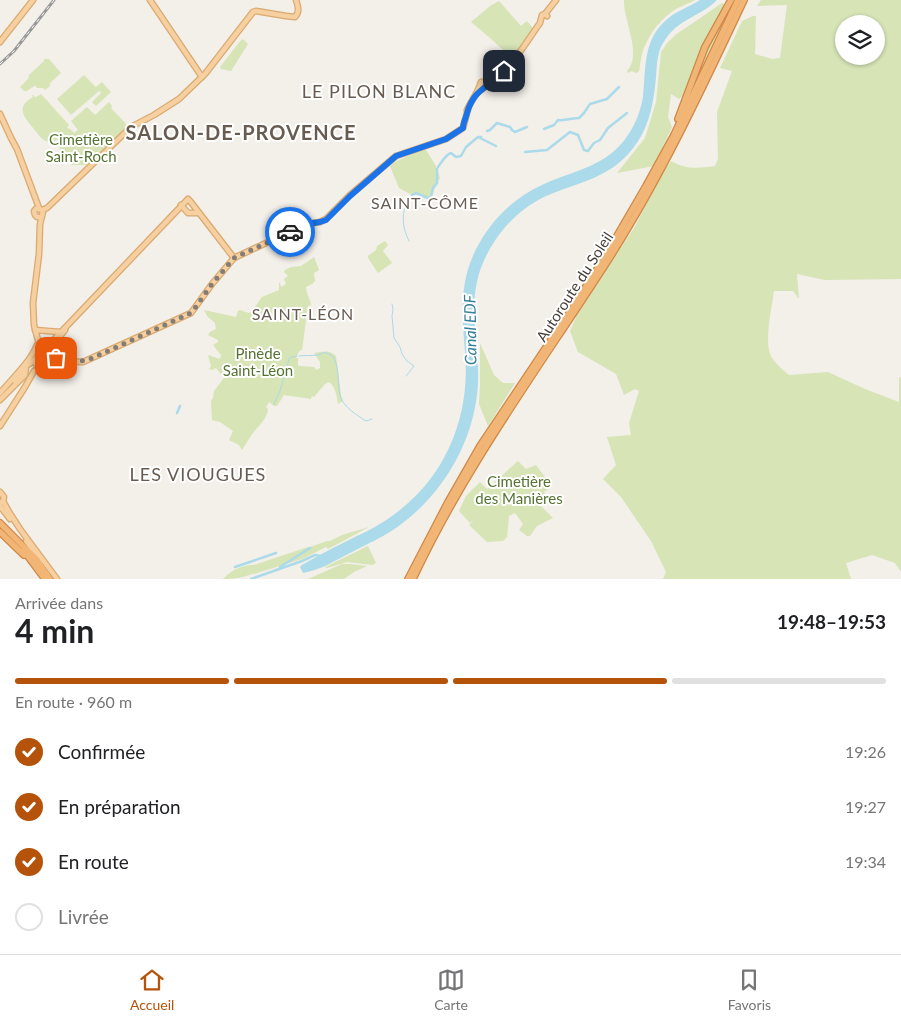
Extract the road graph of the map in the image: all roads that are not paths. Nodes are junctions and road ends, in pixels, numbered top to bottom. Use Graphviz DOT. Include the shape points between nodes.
graph roads {
  1 [pos="33,0"];
  2 [pos="150,0"];
  3 [pos="296,0"];
  4 [pos="556,0"];
  5 [pos="731,0"];
  6 [pos="738,0"];
  7 [pos="744,0"];
  8 [pos="0,42"];
  9 [pos="202,77"];
  10 [pos="0,114"];
  11 [pos="0,118"];
  12 [pos="665,153"];
  13 [pos="194,206"];
  14 [pos="182,207"];
  15 [pos="40,212"];
  16 [pos="192,212"];
  17 [pos="200,213"];
  18 [pos="610,252"];
  19 [pos="234,258"];
  20 [pos="35,330"];
  21 [pos="63,331"];
  22 [pos="40,355"];
  23 [pos="54,357"];
  24 [pos="33,365"];
  25 [pos="24,371"];
  26 [pos="533,371"];
  27 [pos="0,397"];
  28 [pos="0,424"];
  29 [pos="0,492"];
  30 [pos="1,503"];
  31 [pos="0,523"];
  32 [pos="0,529"];
  33 [pos="0,533"];
  34 [pos="44,579"];
  35 [pos="50,579"];
  36 [pos="56,579"];
  37 [pos="408,579"];
  38 [pos="413,579"];
  1 -- 8 [label="main road"];
  2 -- 9 [label="main road"];
  3 -- 9 [label="main road" via="298,14 293,17 254,12"];
  4 -- 19 [label="main road" via="508,66 477,93 461,126 449,138 396,156 323,221 307,224"];
  5 -- 12 [label="highway" via="705,47"];
  6 -- 12 [label="highway, Autoroute du Soleil"];
  7 -- 18 [label="highway, Autoroute du Soleil" via="666,162"];
  9 -- 15 [label="main road" via="175,103 131,127 51,206"];
  10 -- 15 [label="main road" via="17,149"];
  11 -- 15 [label="main road"];
  12 -- 18 [label="highway, Autoroute du Soleil"];
  13 -- 14 [label="main road" via="188,198"];
  13 -- 16 [label="main road"];
  13 -- 17 [label="main road"];
  14 -- 16 [label="main road" via="188,213"];
  14 -- 21 [label="main road"];
  15 -- 20 [label="main road" via="32,310"];
  16 -- 17 [label="main road"];
  17 -- 19 [label="main road"];
  18 -- 26 [label="highway, Autoroute du Soleil"];
  19 -- 23 [label="main road" via="189,314 88,360 73,362"];
  20 -- 21 [label="main road"];
  20 -- 22 [label="main road"];
  21 -- 22 [label="main road"];
  21 -- 22 [label="main road"];
  21 -- 23 [label="main road" via="49,350"];
  22 -- 23 [label="main road"];
  22 -- 24 [label="main road"];
  22 -- 24 [label="main road" via="40,365"];
  24 -- 27 [label="main road"];
  24 -- 28 [label="main road"];
  24 -- 28 [label="main road" via="16,402"];
  25 -- 27 [label="main road"];
  26 -- 37 [label="highway, Autoroute du Soleil" via="480,446"];
  26 -- 38 [label="highway, Autoroute du Soleil" via="452,502"];
  29 -- 30 [label="main road" via="3,495"];
  30 -- 36 [label="main road"];
  31 -- 35 [label="highway" via="37,560"];
  32 -- 34 [label="highway" via="28,556"];
  33 -- 34 [label="highway"];
}
